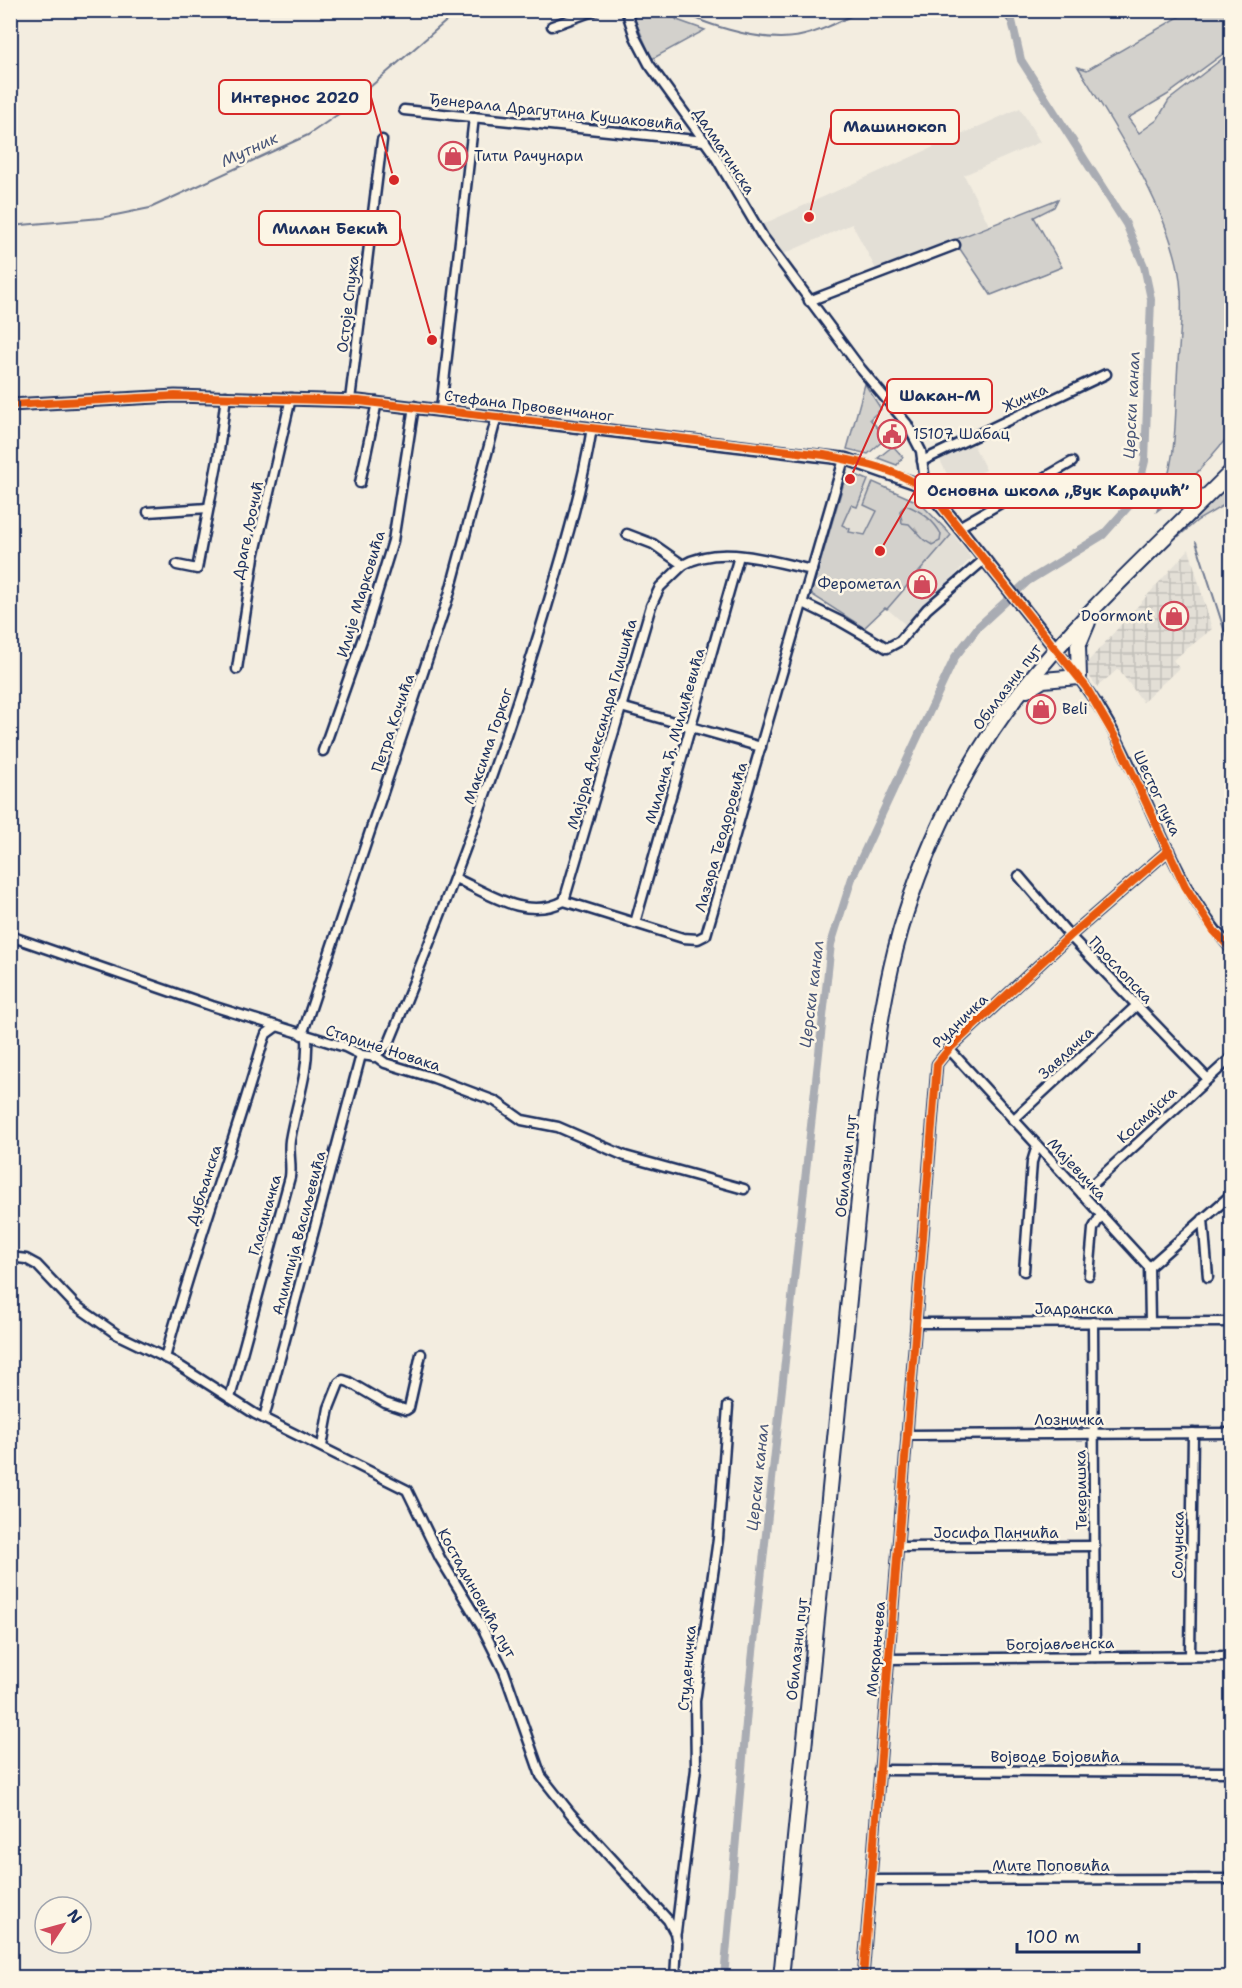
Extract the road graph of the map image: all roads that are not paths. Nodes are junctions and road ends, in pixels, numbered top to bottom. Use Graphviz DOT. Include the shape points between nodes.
graph roads {
  1 [pos="596,10"];
  2 [pos="626,10"];
  3 [pos="552,26"];
  4 [pos="404,110"];
  5 [pos="474,117"];
  6 [pos="382,140"];
  7 [pos="705,141"];
  8 [pos="955,245"];
  9 [pos="809,301"];
  10 [pos="1106,375"];
  11 [pos="226,396"];
  12 [pos="291,398"];
  13 [pos="350,400"];
  14 [pos="377,402"];
  15 [pos="10,405"];
  16 [pos="414,406"];
  17 [pos="441,409"];
  18 [pos="497,416"];
  19 [pos="592,428"];
  20 [pos="844,459"];
  21 [pos="922,460"];
  22 [pos="1072,462"];
  23 [pos="1232,471"];
  24 [pos="360,483"];
  25 [pos="926,489"];
  26 [pos="208,508"];
  27 [pos="148,512"];
  28 [pos="959,527"];
  29 [pos="627,534"];
  30 [pos="739,556"];
  31 [pos="985,559"];
  32 [pos="683,565"];
  33 [pos="177,566"];
  34 [pos="812,570"];
  35 [pos="803,603"];
  36 [pos="1091,613"];
  37 [pos="1056,649"];
  38 [pos="237,669"];
  39 [pos="1079,677"];
  40 [pos="1018,695"];
  41 [pos="621,707"];
  42 [pos="693,728"];
  43 [pos="761,747"];
  44 [pos="322,751"];
  45 [pos="1169,850"];
  46 [pos="1019,876"];
  47 [pos="455,879"];
  48 [pos="564,901"];
  49 [pos="635,923"];
  50 [pos="10,936"];
  51 [pos="1070,936"];
  52 [pos="1232,950"];
  53 [pos="1136,1006"];
  54 [pos="277,1026"];
  55 [pos="305,1036"];
  56 [pos="949,1049"];
  57 [pos="361,1055"];
  58 [pos="373,1057"];
  59 [pos="1232,1057"];
  60 [pos="1207,1078"];
  61 [pos="1013,1120"];
  62 [pos="1037,1146"];
  63 [pos="744,1189"];
  64 [pos="1082,1194"];
  65 [pos="1232,1194"];
  66 [pos="1101,1215"];
  67 [pos="1203,1219"];
  68 [pos="10,1257"];
  69 [pos="1149,1267"];
  70 [pos="1024,1271"];
  71 [pos="1089,1275"];
  72 [pos="1208,1277"];
  73 [pos="1093,1322"];
  74 [pos="1150,1322"];
  75 [pos="1232,1322"];
  76 [pos="917,1323"];
  77 [pos="421,1354"];
  78 [pos="165,1358"];
  79 [pos="230,1398"];
  80 [pos="728,1406"];
  81 [pos="264,1418"];
  82 [pos="1193,1433"];
  83 [pos="1232,1433"];
  84 [pos="1094,1434"];
  85 [pos="907,1435"];
  86 [pos="321,1446"];
  87 [pos="898,1546"];
  88 [pos="1095,1546"];
  89 [pos="1190,1656"];
  90 [pos="1232,1656"];
  91 [pos="1095,1657"];
  92 [pos="889,1659"];
  93 [pos="879,1770"];
  94 [pos="1232,1772"];
  95 [pos="1232,1879"];
  96 [pos="871,1880"];
  97 [pos="675,1933"];
  98 [pos="675,1977"];
  99 [pos="781,1977"];
  100 [pos="863,1977"];
  1 -- 3 [label="street"];
  2 -- 7 [label="street, Далматинска" via="649,64"];
  4 -- 5 [label="street, Ђенерала Драгутина Кушаковића"];
  5 -- 7 [label="street, Ђенерала Драгутина Кушаковића"];
  5 -- 17 [label="street"];
  6 -- 13 [label="street, Остоје Спужа"];
  7 -- 9 [label="street, Далматинска" via="755,225"];
  8 -- 9 [label="street"];
  9 -- 21 [label="street, Далматинска" via="907,424"];
  10 -- 21 [label="street, Жичка"];
  11 -- 12 [label="street, Стефана Првовенчаног"];
  11 -- 15 [label="street, Стефана Првовенчаног" via="152,396"];
  11 -- 26 [label="street"];
  12 -- 13 [label="street, Стефана Првовенчаног"];
  12 -- 38 [label="street, Драге Љочић" via="254,557"];
  13 -- 14 [label="street, Стефана Првовенчаног"];
  14 -- 16 [label="street, Стефана Првовенчаног"];
  14 -- 24 [label="street"];
  16 -- 17 [label="street, Стефана Првовенчаног"];
  16 -- 44 [label="street, Илије Марковића" via="393,541"];
  17 -- 18 [label="street, Стефана Првовенчаног"];
  18 -- 19 [label="street, Стефана Првовенчаног"];
  18 -- 55 [label="street, Петра Кочића" via="449,595"];
  19 -- 20 [label="street, Стефана Првовенчаног"];
  19 -- 47 [label="street, Максима Горког" via="580,490 536,641"];
  20 -- 25 [label="street, Стефана Првовенчаног"];
  20 -- 34 [label="street, Лазара Теодоровића"];
  21 -- 25 [label="street, Далматинска"];
  22 -- 28 [label="street"];
  23 -- 36 [label="main road, Обилазни пут"];
  25 -- 28 [label="street, Стефана Првовенчаног"];
  26 -- 27 [label="street"];
  26 -- 33 [label="street" via="197,569"];
  28 -- 31 [label="street, Стефана Првовенчаног"];
  29 -- 32 [label="street" via="653,544"];
  30 -- 32 [label="street" via="702,558"];
  30 -- 34 [label="street"];
  30 -- 42 [label="street, Милана Ђ. Милићевића"];
  31 -- 35 [label="street" via="927,609 900,641 887,648"];
  31 -- 37 [label="street, Стефана Првовенчаног"];
  32 -- 41 [label="street, Мајора Александра Глишића" via="656,594"];
  34 -- 35 [label="street, Лазара Теодоровића"];
  35 -- 43 [label="street, Лазара Теодоровића"];
  36 -- 37 [label="main road, Обилазни пут"];
  36 -- 39 [label="main road" via="1078,646"];
  37 -- 39 [label="street, Шестог пука"];
  37 -- 40 [label="main road, Обилазни пут"];
  39 -- 40 [label="main road" via="1043,680"];
  39 -- 45 [label="street, Шестог пука" via="1118,741"];
  40 -- 99 [label="main road, Обилазни пут" via="964,781 921,869 898,938 881,1014 863,1150"];
  41 -- 42 [label="street"];
  41 -- 48 [label="street, Мајора Александра Глишића"];
  42 -- 43 [label="street"];
  42 -- 49 [label="street, Милана Ђ. Милићевића"];
  43 -- 49 [label="street, Лазара Теодоровића" via="706,935 683,938"];
  45 -- 51 [label="street, Рудничка"];
  45 -- 52 [label="street, Шестог пука" via="1199,911"];
  46 -- 51 [label="street, Прослопска"];
  47 -- 48 [label="street" via="531,909 548,908"];
  47 -- 58 [label="street, Максима Горког" via="389,1043"];
  48 -- 49 [label="street, Лазара Теодоровића"];
  50 -- 54 [label="street, Старине Новака"];
  51 -- 53 [label="street, Прослопска"];
  51 -- 56 [label="street, Рудничка"];
  53 -- 60 [label="street, Прослопска"];
  53 -- 61 [label="street, Завлачка"];
  54 -- 55 [label="street, Старине Новака"];
  54 -- 78 [label="street, Дубљанска" via="266,1034 263,1042"];
  55 -- 57 [label="street, Старине Новака" via="350,1048"];
  55 -- 79 [label="street, Гласиначка" via="304,1080 290,1143 290,1177"];
  56 -- 61 [label="street, Мајевичка"];
  56 -- 76 [label="street, Рудничка" via="937,1064"];
  57 -- 58 [label="street, Старине Новака"];
  57 -- 81 [label="street, Алимпија Васиљевића"];
  58 -- 63 [label="street, Старине Новака" via="495,1101 522,1120 558,1127 625,1156"];
  59 -- 60 [label="street, Космајска"];
  60 -- 64 [label="street, Космајска"];
  61 -- 62 [label="street, Мајевичка"];
  62 -- 64 [label="street, Мајевичка"];
  62 -- 70 [label="street" via="1032,1162"];
  64 -- 66 [label="street, Мајевичка"];
  65 -- 67 [label="street"];
  66 -- 69 [label="street, Мајевичка"];
  66 -- 71 [label="street" via="1093,1229"];
  67 -- 69 [label="street"];
  67 -- 72 [label="street"];
  68 -- 78 [label="street, Костадиновића пут" via="37,1265 90,1317"];
  69 -- 74 [label="street"];
  73 -- 74 [label="street, Јадранска"];
  73 -- 76 [label="street, Јадранска"];
  73 -- 84 [label="street, Текеришка"];
  74 -- 75 [label="street, Јадранска"];
  76 -- 85 [label="street, Мокрањчева"];
  77 -- 86 [label="street" via="406,1410 349,1382 339,1383"];
  78 -- 79 [label="street, Костадиновића пут"];
  79 -- 81 [label="street, Костадиновића пут"];
  80 -- 97 [label="street, Студеничка" via="718,1539 695,1701 696,1769"];
  81 -- 86 [label="street, Костадиновића пут"];
  82 -- 83 [label="street, Лозничка"];
  82 -- 84 [label="street, Лозничка"];
  82 -- 89 [label="street, Солунска"];
  84 -- 85 [label="street, Лозничка"];
  84 -- 88 [label="street, Текеришка"];
  85 -- 87 [label="street, Мокрањчева"];
  86 -- 97 [label="street, Костадиновића пут" via="407,1490 440,1558 504,1671 541,1776 668,1920"];
  87 -- 88 [label="street, Јосифа Панчића"];
  87 -- 92 [label="street, Мокрањчева"];
  88 -- 91 [label="street, Текеришка"];
  89 -- 90 [label="street, Богојављенска"];
  89 -- 91 [label="street, Богојављенска"];
  91 -- 92 [label="street, Богојављенска"];
  92 -- 93 [label="street, Мокрањчева"];
  93 -- 94 [label="street, Војводе Бојовића"];
  93 -- 96 [label="street, Мокрањчева"];
  95 -- 96 [label="street, Мите Поповића"];
  96 -- 100 [label="street, Мокрањчева"];
  97 -- 98 [label="street"];
}
